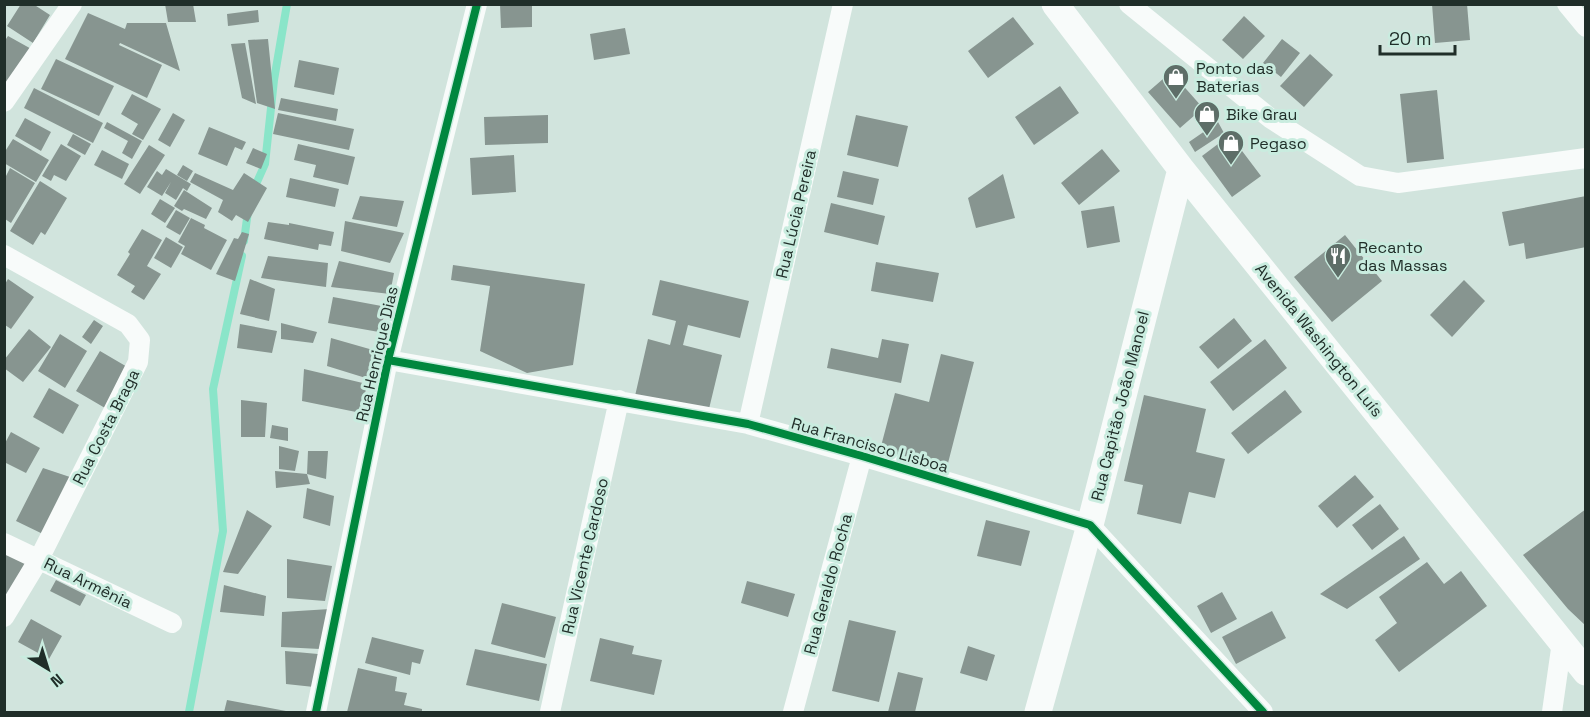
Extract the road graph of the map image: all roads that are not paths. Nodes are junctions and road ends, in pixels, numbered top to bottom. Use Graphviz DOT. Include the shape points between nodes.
graph roads {
  1 [pos="72,4"];
  2 [pos="477,4"];
  3 [pos="843,4"];
  4 [pos="1055,4"];
  5 [pos="1130,4"];
  6 [pos="1567,4"];
  7 [pos="1586,27"];
  8 [pos="4,102"];
  9 [pos="1586,158"];
  10 [pos="1181,169"];
  11 [pos="4,255"];
  12 [pos="388,360"];
  13 [pos="619,400"];
  14 [pos="748,424"];
  15 [pos="862,456"];
  16 [pos="1090,525"];
  17 [pos="4,543"];
  18 [pos="39,559"];
  19 [pos="4,617"];
  20 [pos="172,623"];
  21 [pos="1562,642"];
  22 [pos="1586,672"];
  23 [pos="316,712"];
  24 [pos="550,712"];
  25 [pos="793,712"];
  26 [pos="1038,712"];
  27 [pos="1263,712"];
  28 [pos="1552,712"];
  1 -- 8 [label="street"];
  2 -- 12 [label="street, Rua Henrique Dias"];
  3 -- 14 [label="street, Rua Lúcia Pereira"];
  4 -- 10 [label="main road, Avenida Washington Luís"];
  5 -- 9 [label="street" via="1270,118 1360,176 1398,183"];
  6 -- 7 [label="street"];
  10 -- 16 [label="main road, Rua Capitão João Manoel"];
  10 -- 21 [label="main road, Avenida Washington Luís"];
  11 -- 18 [label="street, Rua Costa Braga" via="128,324 140,340 138,362"];
  12 -- 13 [label="street, Rua Francisco Lisboa"];
  12 -- 23 [label="street, Rua Henrique Dias"];
  13 -- 14 [label="street, Rua Francisco Lisboa"];
  13 -- 24 [label="street, Rua Vicente Cardoso"];
  14 -- 15 [label="street, Rua Francisco Lisboa"];
  15 -- 16 [label="street, Rua Francisco Lisboa"];
  15 -- 25 [label="street, Rua Geraldo Rocha"];
  16 -- 26 [label="main road, Rua Capitão João Manoel"];
  16 -- 27 [label="street"];
  17 -- 18 [label="street, Rua Armênia"];
  18 -- 19 [label="street, Rua Costa Braga"];
  18 -- 20 [label="street, Rua Armênia"];
  21 -- 22 [label="main road, Avenida Washington Luís"];
  21 -- 28 [label="street"];
}
